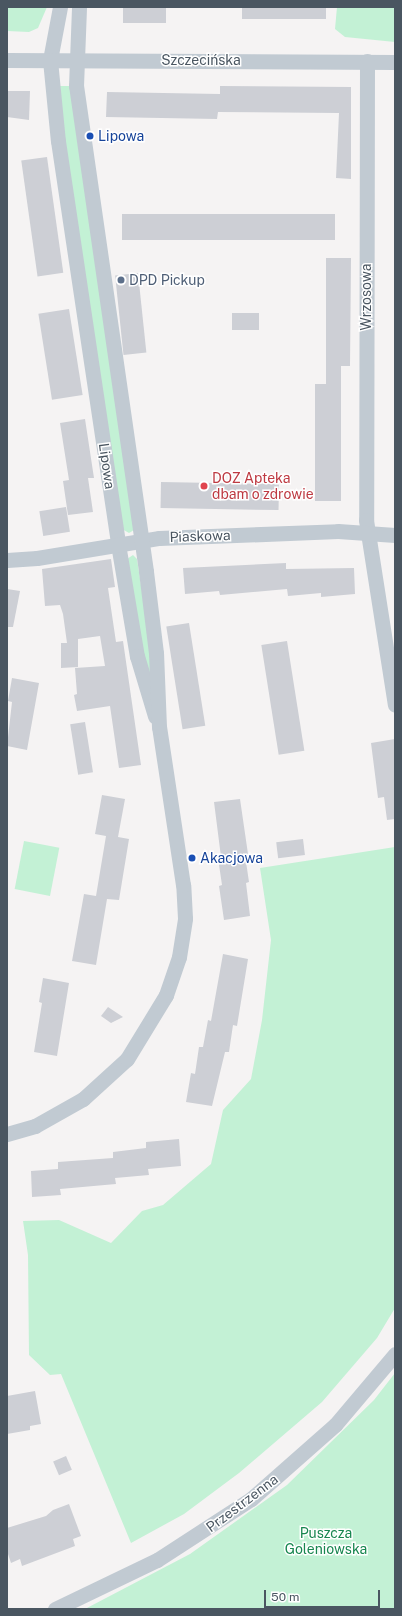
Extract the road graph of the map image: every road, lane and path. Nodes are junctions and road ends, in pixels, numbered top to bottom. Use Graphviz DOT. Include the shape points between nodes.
graph roads {
  1 [pos="60,7"];
  2 [pos="79,7"];
  3 [pos="7,60"];
  4 [pos="50,60"];
  5 [pos="76,60"];
  6 [pos="367,61"];
  7 [pos="395,62"];
  8 [pos="367,533"];
  9 [pos="395,535"];
  10 [pos="141,540"];
  11 [pos="118,544"];
  12 [pos="7,560"];
  13 [pos="395,705"];
  14 [pos="159,727"];
  15 [pos="7,1134"];
  16 [pos="395,1354"];
  17 [pos="55,1609"];
  1 -- 4 [label="street, Lipowa"];
  2 -- 5 [label="street, Lipowa"];
  3 -- 4 [label="street, Szczecińska"];
  4 -- 5 [label="street, Szczecińska"];
  4 -- 11 [label="street, Lipowa" via="58,141"];
  5 -- 6 [label="street, Szczecińska"];
  5 -- 10 [label="street, Lipowa" via="77,94"];
  6 -- 7 [label="street, Szczecińska"];
  6 -- 8 [label="street, Wrzosowa"];
  8 -- 9 [label="street, Piaskowa"];
  8 -- 10 [label="street, Piaskowa" via="338,531"];
  8 -- 13 [label="street, Wrzosowa" via="373,555"];
  10 -- 11 [label="street, Piaskowa"];
  10 -- 14 [label="street, Lipowa" via="156,653"];
  11 -- 12 [label="street, Piaskowa" via="37,558"];
  11 -- 14 [label="street, Lipowa" via="137,656"];
  14 -- 15 [label="street, Lipowa" via="183,885 185,918 179,957 166,995 127,1059 106,1081 56,1116 35,1126"];
  16 -- 17 [label="street, Przestrzenna" via="335,1425 251,1499 163,1556"];
}
